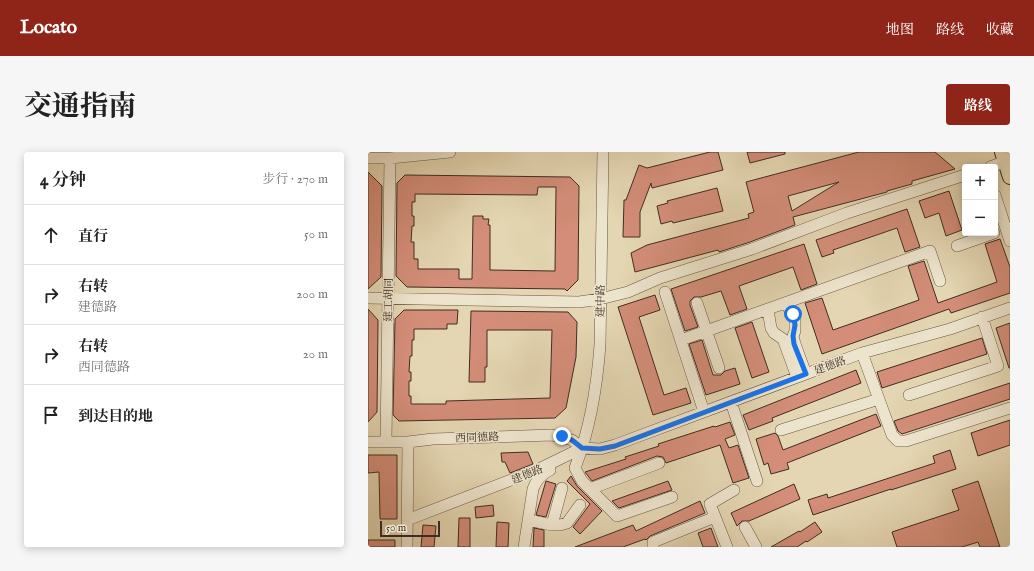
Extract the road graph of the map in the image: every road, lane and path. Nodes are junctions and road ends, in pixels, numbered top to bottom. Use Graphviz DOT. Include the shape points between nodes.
graph roads {
  1 [pos="450,152"];
  2 [pos="603,152"];
  3 [pos="368,158"];
  4 [pos="390,158"];
  5 [pos="1006,158"];
  6 [pos="995,164"];
  7 [pos="962,176"];
  8 [pos="1010,176"];
  9 [pos="997,200"];
  10 [pos="1008,228"];
  11 [pos="998,232"];
  12 [pos="985,236"];
  13 [pos="1010,242"];
  14 [pos="957,246"];
  15 [pos="940,281"];
  16 [pos="665,292"];
  17 [pos="368,298"];
  18 [pos="388,298"];
  19 [pos="600,299"];
  20 [pos="697,303"];
  21 [pos="786,303"];
  22 [pos="1010,308"];
  23 [pos="768,310"];
  24 [pos="982,318"];
  25 [pos="707,331"];
  26 [pos="681,340"];
  27 [pos="862,353"];
  28 [pos="719,368"];
  29 [pos="801,376"];
  30 [pos="909,395"];
  31 [pos="879,399"];
  32 [pos="731,402"];
  33 [pos="1010,408"];
  34 [pos="704,412"];
  35 [pos="782,430"];
  36 [pos="386,441"];
  37 [pos="368,442"];
  38 [pos="408,442"];
  39 [pos="582,448"];
  40 [pos="660,463"];
  41 [pos="757,481"];
  42 [pos="562,488"];
  43 [pos="590,489"];
  44 [pos="734,490"];
  45 [pos="672,497"];
  46 [pos="580,505"];
  47 [pos="715,517"];
  48 [pos="407,520"];
  49 [pos="528,520"];
  50 [pos="552,525"];
  51 [pos="744,527"];
  52 [pos="407,547"];
  53 [pos="524,547"];
  54 [pos="653,547"];
  55 [pos="726,547"];
  56 [pos="756,547"];
  1 -- 4 [label="street"];
  2 -- 19 [label="street, 建中路"];
  3 -- 4 [label="street"];
  4 -- 18 [label="street, 建工胡同"];
  5 -- 6 [label="street"];
  5 -- 8 [label="main road"];
  7 -- 19 [label="street" via="847,213 752,249 660,278 628,292"];
  9 -- 10 [label="street"];
  10 -- 11 [label="street"];
  10 -- 13 [label="street"];
  12 -- 14 [label="street"];
  15 -- 21 [label="street" via="930,251"];
  16 -- 26 [label="street"];
  17 -- 18 [label="street"];
  18 -- 19 [label="street" via="579,302"];
  18 -- 36 [label="street, 建工胡同"];
  19 -- 39 [label="street, 建中路" via="598,376"];
  20 -- 25 [label="street"];
  21 -- 23 [label="street"];
  21 -- 29 [label="street" via="795,320 793,336"];
  22 -- 24 [label="street, 建德路"];
  23 -- 25 [label="street"];
  23 -- 29 [label="street" via="771,328 783,339"];
  24 -- 27 [label="street, 建德路"];
  24 -- 30 [label="street" via="998,366"];
  25 -- 26 [label="street"];
  25 -- 28 [label="street"];
  26 -- 34 [label="street"];
  27 -- 29 [label="street, 建德路"];
  27 -- 31 [label="street"];
  29 -- 32 [label="street, 建德路"];
  31 -- 33 [label="street" via="892,435 898,441 906,441"];
  31 -- 35 [label="street"];
  32 -- 34 [label="street, 建德路"];
  32 -- 41 [label="street"];
  34 -- 39 [label="street, 建德路" via="615,446 600,449"];
  36 -- 37 [label="street, 西同德路"];
  36 -- 38 [label="street, 西同德路"];
  38 -- 39 [label="street, 西同德路" via="552,435 572,440"];
  38 -- 48 [label="street"];
  39 -- 43 [label="street, 建中路" via="574,468"];
  39 -- 48 [label="street, 建德路" via="537,470"];
  39 -- 49 [label="street" via="570,460 544,473 536,482"];
  40 -- 43 [label="street"];
  42 -- 50 [label="street"];
  43 -- 45 [label="street" via="617,516"];
  44 -- 47 [label="street" via="710,504"];
  46 -- 50 [label="street" via="567,523"];
  47 -- 54 [label="street" via="653,542"];
  47 -- 55 [label="street"];
  48 -- 52 [label="street"];
  49 -- 50 [label="street"];
  49 -- 53 [label="street"];
  51 -- 56 [label="street"];
}
